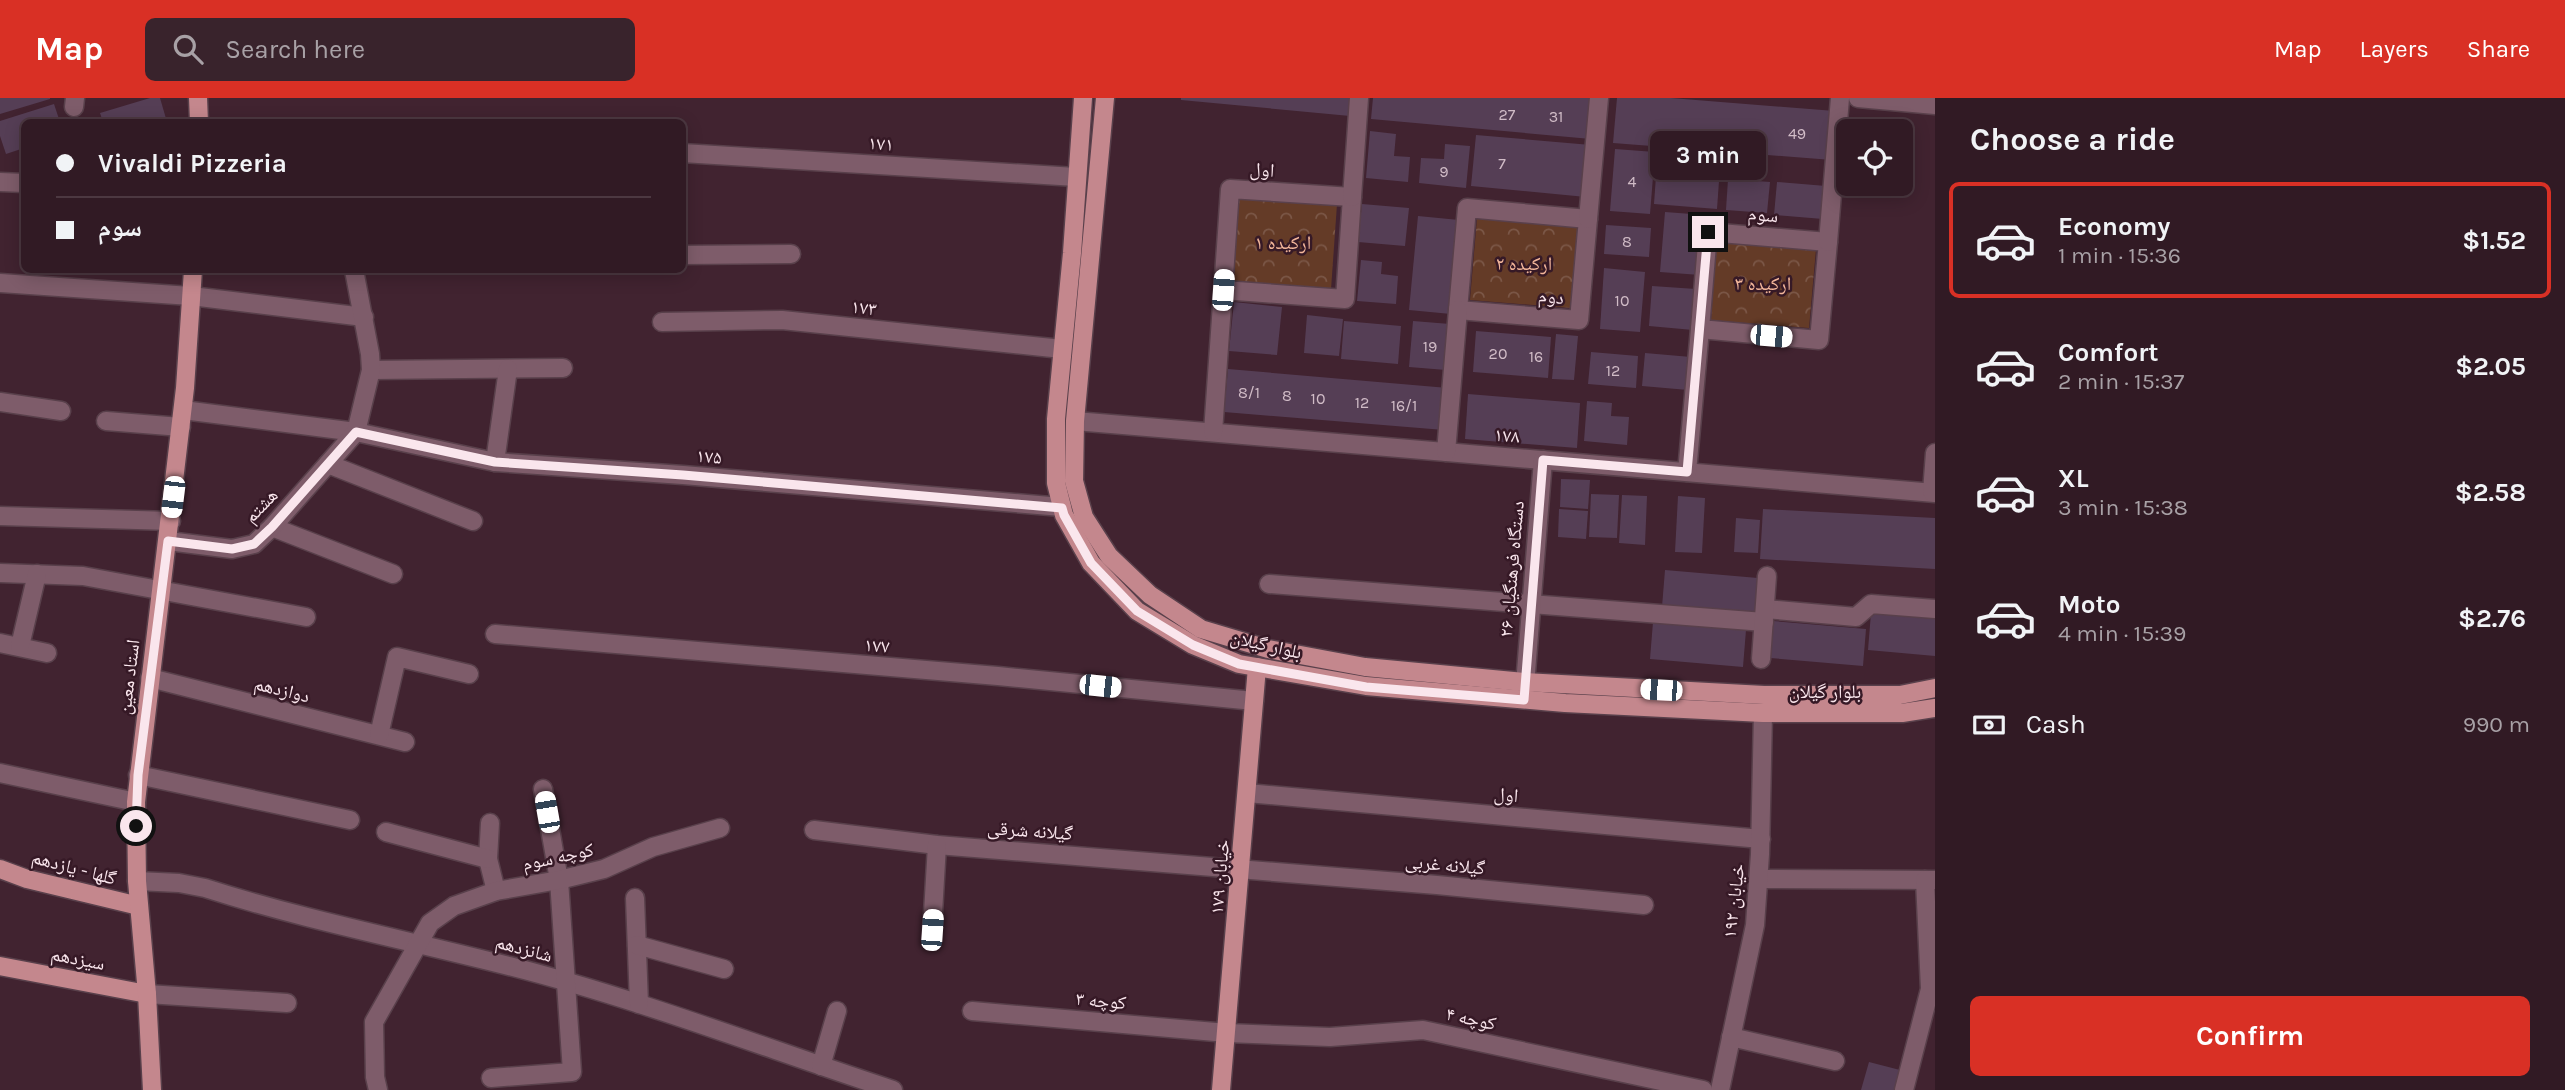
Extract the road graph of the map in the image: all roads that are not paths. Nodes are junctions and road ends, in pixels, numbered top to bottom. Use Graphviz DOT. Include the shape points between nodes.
graph roads {
  1 [pos="198,98"];
  2 [pos="1083,98"];
  3 [pos="1105,98"];
  4 [pos="1359,98"];
  5 [pos="1599,98"];
  6 [pos="1840,98"];
  7 [pos="1858,98"];
  8 [pos="1935,104"];
  9 [pos="199,119"];
  10 [pos="686,153"];
  11 [pos="1076,177"];
  12 [pos="0,182"];
  13 [pos="21,183"];
  14 [pos="1352,197"];
  15 [pos="1588,219"];
  16 [pos="1828,242"];
  17 [pos="686,254"];
  18 [pos="790,254"];
  19 [pos="193,273"];
  20 [pos="355,273"];
  21 [pos="0,283"];
  22 [pos="1223,290"];
  23 [pos="191,296"];
  24 [pos="1458,310"];
  25 [pos="364,317"];
  26 [pos="662,322"];
  27 [pos="1700,329"];
  28 [pos="1062,349"];
  29 [pos="564,368"];
  30 [pos="508,369"];
  31 [pos="371,370"];
  32 [pos="0,402"];
  33 [pos="61,411"];
  34 [pos="182,418"];
  35 [pos="106,421"];
  36 [pos="1075,421"];
  37 [pos="356,432"];
  38 [pos="1213,432"];
  39 [pos="1446,452"];
  40 [pos="1935,453"];
  41 [pos="1543,460"];
  42 [pos="495,462"];
  43 [pos="328,464"];
  44 [pos="1687,472"];
  45 [pos="1933,492"];
  46 [pos="1062,508"];
  47 [pos="0,516"];
  48 [pos="171,521"];
  49 [pos="473,521"];
  50 [pos="272,527"];
  51 [pos="168,541"];
  52 [pos="0,573"];
  53 [pos="37,574"];
  54 [pos="393,574"];
  55 [pos="1767,576"];
  56 [pos="1269,584"];
  57 [pos="162,590"];
  58 [pos="1530,605"];
  59 [pos="1935,609"];
  60 [pos="1764,616"];
  61 [pos="306,617"];
  62 [pos="495,634"];
  63 [pos="0,643"];
  64 [pos="20,646"];
  65 [pos="47,653"];
  66 [pos="1761,659"];
  67 [pos="1258,667"];
  68 [pos="469,674"];
  69 [pos="150,678"];
  70 [pos="1935,688"];
  71 [pos="1524,691"];
  72 [pos="1254,701"];
  73 [pos="1935,708"];
  74 [pos="1763,713"];
  75 [pos="379,735"];
  76 [pos="405,742"];
  77 [pos="0,773"];
  78 [pos="138,775"];
  79 [pos="543,789"];
  80 [pos="1247,793"];
  81 [pos="136,802"];
  82 [pos="350,820"];
  83 [pos="490,823"];
  84 [pos="720,828"];
  85 [pos="814,830"];
  86 [pos="386,832"];
  87 [pos="1761,839"];
  88 [pos="937,845"];
  89 [pos="488,859"];
  90 [pos="0,869"];
  91 [pos="1242,869"];
  92 [pos="1759,879"];
  93 [pos="559,880"];
  94 [pos="1930,880"];
  95 [pos="137,881"];
  96 [pos="496,891"];
  97 [pos="635,898"];
  98 [pos="1644,905"];
  99 [pos="139,906"];
  100 [pos="932,930"];
  101 [pos="417,945"];
  102 [pos="637,945"];
  103 [pos="0,966"];
  104 [pos="724,970"];
  105 [pos="566,982"];
  106 [pos="147,994"];
  107 [pos="286,1003"];
  108 [pos="639,1004"];
  109 [pos="837,1011"];
  110 [pos="972,1011"];
  111 [pos="1929,1015"];
  112 [pos="1227,1033"];
  113 [pos="1731,1037"];
  114 [pos="1835,1061"];
  115 [pos="821,1066"];
  116 [pos="491,1078"];
  117 [pos="152,1090"];
  118 [pos="378,1090"];
  119 [pos="893,1090"];
  120 [pos="1221,1090"];
  121 [pos="1703,1090"];
  122 [pos="1720,1090"];
  123 [pos="1904,1090"];
  1 -- 9 [label="main road"];
  2 -- 11 [label="main road, بلوار گیلان"];
  3 -- 36 [label="main road, بلوار گیلان"];
  4 -- 14 [label="street"];
  5 -- 15 [label="street, دوم"];
  6 -- 16 [label="street"];
  7 -- 8 [label="street"];
  10 -- 11 [label="street, ۱۷۱"];
  11 -- 28 [label="main road, بلوار گیلان"];
  12 -- 13 [label="street"];
  14 -- 22 [label="street, اول" via="1230,189"];
  14 -- 22 [label="street" via="1345,299"];
  15 -- 24 [label="street, دوم" via="1579,320"];
  15 -- 24 [label="street" via="1467,208"];
  16 -- 27 [label="street, سوم" via="1708,232"];
  16 -- 27 [label="street" via="1819,340"];
  17 -- 18 [label="street"];
  19 -- 23 [label="main road, استاد معین"];
  20 -- 25 [label="street"];
  21 -- 23 [label="street"];
  22 -- 38 [label="street, اول"];
  23 -- 25 [label="street"];
  23 -- 34 [label="main road, استاد معین"];
  24 -- 39 [label="street"];
  25 -- 31 [label="street"];
  26 -- 28 [label="street, ۱۷۳" via="782,320"];
  27 -- 44 [label="street, سوم"];
  28 -- 46 [label="main road, بلوار گیلان" via="1056,419 1056,483"];
  29 -- 30 [label="street"];
  30 -- 31 [label="street"];
  30 -- 42 [label="street"];
  31 -- 37 [label="street"];
  32 -- 33 [label="street"];
  34 -- 35 [label="street, ۱۷۵"];
  34 -- 37 [label="street, ۱۷۵"];
  34 -- 48 [label="main road, استاد معین"];
  36 -- 38 [label="street, ۱۷۸"];
  36 -- 71 [label="main road, بلوار گیلان" via="1074,481 1084,517 1109,556 1150,595 1201,629 1268,649"];
  37 -- 42 [label="street, ۱۷۵"];
  37 -- 43 [label="street, هشتم"];
  38 -- 39 [label="street, ۱۷۸"];
  39 -- 41 [label="street, ۱۷۸"];
  40 -- 45 [label="street"];
  41 -- 44 [label="street, ۱۷۸"];
  41 -- 58 [label="street, ۲۶ دستگاه فرهنگیان"];
  42 -- 46 [label="street, ۱۷۵"];
  43 -- 49 [label="street"];
  43 -- 50 [label="street, هشتم"];
  44 -- 45 [label="street, ۱۷۸"];
  46 -- 67 [label="main road, بلوار گیلان" via="1091,563 1137,611 1193,645"];
  47 -- 48 [label="street"];
  48 -- 51 [label="main road, استاد معین"];
  50 -- 51 [label="street, هشتم" via="254,544 232,549"];
  50 -- 54 [label="street"];
  51 -- 57 [label="main road, استاد معین"];
  52 -- 53 [label="street"];
  53 -- 57 [label="street" via="83,576"];
  53 -- 64 [label="street"];
  55 -- 60 [label="street"];
  56 -- 58 [label="street"];
  57 -- 61 [label="street"];
  57 -- 69 [label="main road, استاد معین"];
  58 -- 60 [label="street"];
  58 -- 71 [label="street, ۲۶ دستگاه فرهنگیان"];
  59 -- 60 [label="street" via="1871,604 1856,617"];
  60 -- 66 [label="street"];
  62 -- 72 [label="street, ۱۷۷"];
  63 -- 64 [label="street"];
  64 -- 65 [label="street"];
  67 -- 71 [label="main road, بلوار گیلان" via="1366,687"];
  67 -- 72 [label="main road, خیابان ۱۷۹"];
  68 -- 75 [label="street" via="397,657"];
  69 -- 75 [label="street, دوازدهم"];
  69 -- 78 [label="main road, استاد معین"];
  70 -- 71 [label="main road, بلوار گیلان" via="1900,695"];
  71 -- 74 [label="main road, بلوار گیلان"];
  72 -- 80 [label="main road, خیابان ۱۷۹"];
  73 -- 74 [label="main road, بلوار گیلان" via="1902,713"];
  74 -- 87 [label="street, خیابان ۱۹۲"];
  75 -- 76 [label="street, دوازدهم"];
  77 -- 81 [label="street"];
  78 -- 81 [label="main road, استاد معین"];
  78 -- 82 [label="street"];
  79 -- 93 [label="street"];
  80 -- 87 [label="street, اول"];
  80 -- 91 [label="main road, خیابان ۱۷۹"];
  81 -- 95 [label="main road, استاد معین"];
  83 -- 89 [label="street"];
  84 -- 93 [label="street, کوچه سوم"];
  85 -- 88 [label="street, گیلانه شرقی"];
  86 -- 89 [label="street"];
  87 -- 92 [label="street, خیابان ۱۹۲"];
  88 -- 91 [label="street, گیلانه شرقی"];
  88 -- 100 [label="street"];
  89 -- 96 [label="street"];
  90 -- 99 [label="main road, گلها - یازدهم"];
  91 -- 98 [label="street, گیلانه غربی"];
  91 -- 112 [label="main road, خیابان ۱۷۹"];
  92 -- 94 [label="street"];
  92 -- 113 [label="street, خیابان ۱۹۲" via="1755,925"];
  93 -- 96 [label="street, کوچه سوم"];
  93 -- 105 [label="street"];
  94 -- 111 [label="street"];
  95 -- 99 [label="main road, استاد معین"];
  95 -- 101 [label="street, شانزدهم" via="205,888"];
  96 -- 101 [label="street, کوچه سوم" via="454,906 430,923"];
  97 -- 102 [label="street"];
  99 -- 106 [label="main road, استاد معین"];
  101 -- 105 [label="street, شانزدهم"];
  101 -- 118 [label="street" via="374,1022"];
  102 -- 104 [label="street"];
  102 -- 108 [label="street"];
  103 -- 106 [label="main road, سیزدهم"];
  105 -- 108 [label="street, شانزدهم"];
  105 -- 116 [label="street" via="572,1072"];
  106 -- 107 [label="street"];
  106 -- 117 [label="main road, استاد معین"];
  108 -- 115 [label="street, شانزدهم"];
  109 -- 115 [label="street"];
  110 -- 112 [label="street, کوچه ۳"];
  111 -- 123 [label="street"];
  112 -- 120 [label="main road, خیابان ۱۷۹"];
  112 -- 121 [label="street, کوچه ۴" via="1330,1037 1423,1030"];
  113 -- 114 [label="street"];
  113 -- 122 [label="street, خیابان ۱۹۲"];
  115 -- 119 [label="street, شانزدهم"];
}
